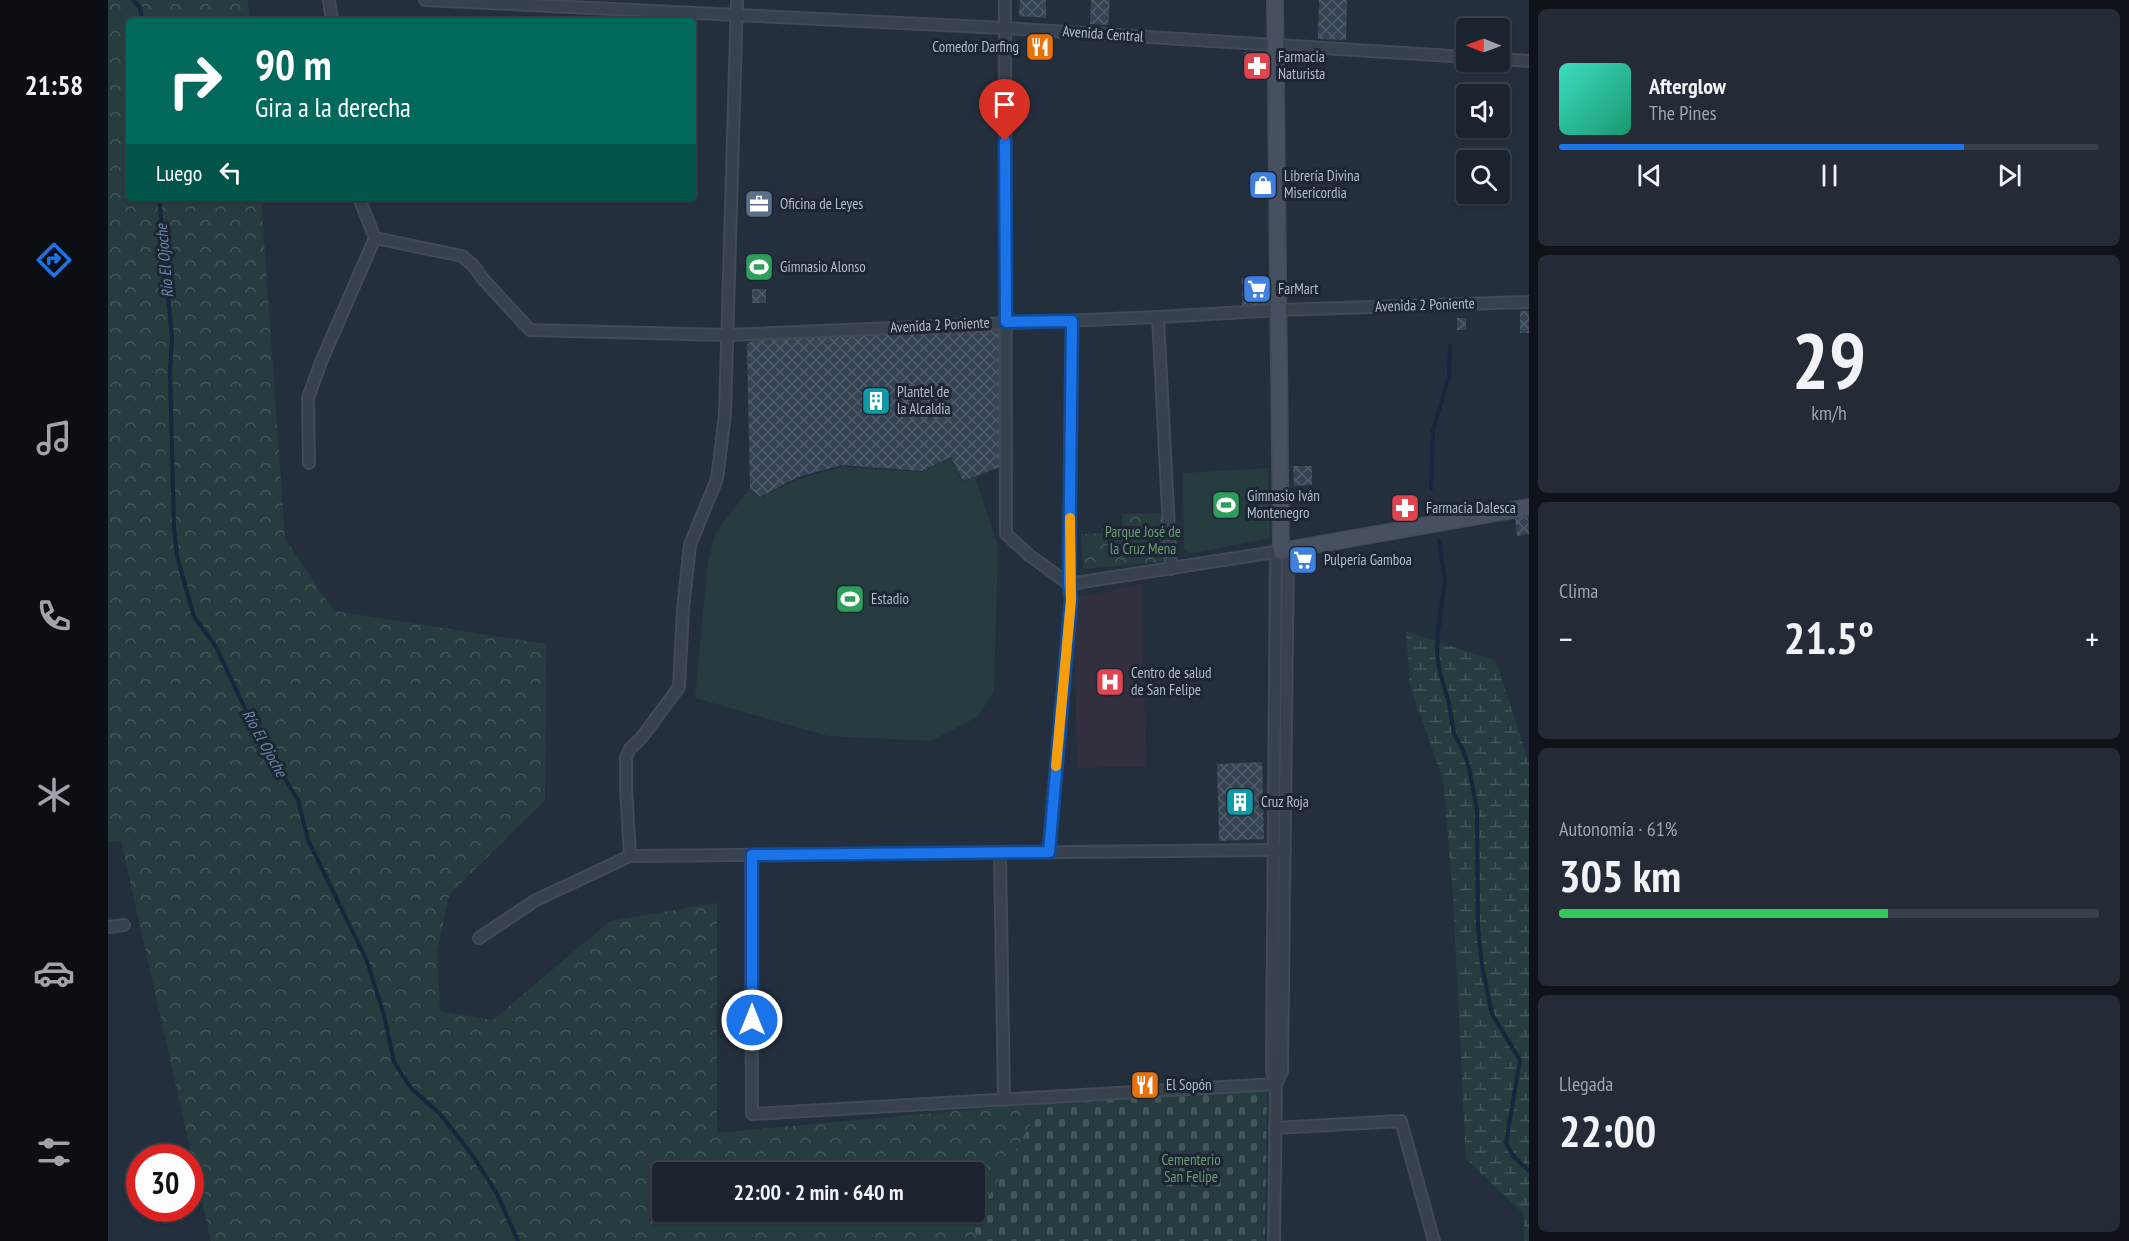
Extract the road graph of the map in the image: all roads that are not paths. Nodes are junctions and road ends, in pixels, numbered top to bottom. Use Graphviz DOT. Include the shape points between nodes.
graph roads {
  1 [pos="330,0"];
  2 [pos="425,0"];
  3 [pos="737,0"];
  4 [pos="1005,0"];
  5 [pos="1275,0"];
  6 [pos="738,15"];
  7 [pos="332,18"];
  8 [pos="1005,28"];
  9 [pos="1276,45"];
  10 [pos="1456,56"];
  11 [pos="1510,60"];
  12 [pos="1529,61"];
  13 [pos="360,201"];
  14 [pos="375,238"];
  15 [pos="1529,302"];
  16 [pos="1279,310"];
  17 [pos="1158,317"];
  18 [pos="1072,321"];
  19 [pos="1006,322"];
  20 [pos="727,335"];
  21 [pos="309,463"];
  22 [pos="1529,507"];
  23 [pos="1282,551"];
  24 [pos="1171,569"];
  25 [pos="1069,584"];
  26 [pos="1280,850"];
  27 [pos="1049,852"];
  28 [pos="1000,853"];
  29 [pos="752,855"];
  30 [pos="630,856"];
  31 [pos="124,925"];
  32 [pos="108,927"];
  33 [pos="479,938"];
  34 [pos="1276,1084"];
  35 [pos="1004,1100"];
  36 [pos="1275,1128"];
  37 [pos="1274,1241"];
  38 [pos="1434,1241"];
  1 -- 7 [label="street"];
  2 -- 6 [label="street, Avenida Central"];
  3 -- 6 [label="street"];
  4 -- 8 [label="street"];
  5 -- 9 [label="street"];
  6 -- 8 [label="street, Avenida Central"];
  6 -- 20 [label="street"];
  8 -- 9 [label="street, Avenida Central"];
  8 -- 19 [label="street"];
  9 -- 10 [label="street, Avenida Central"];
  9 -- 16 [label="street"];
  11 -- 12 [label="street"];
  13 -- 14 [label="street"];
  14 -- 20 [label="street, Avenida 2 Poniente" via="462,256 530,330"];
  14 -- 21 [label="street" via="308,398"];
  15 -- 16 [label="street, Avenida 2 Poniente"];
  16 -- 17 [label="street, Avenida 2 Poniente"];
  16 -- 23 [label="street"];
  17 -- 18 [label="street, Avenida 2 Poniente"];
  17 -- 24 [label="street"];
  18 -- 19 [label="street, Avenida 2 Poniente"];
  18 -- 25 [label="street"];
  19 -- 20 [label="street, Avenida 2 Poniente"];
  19 -- 25 [label="street" via="1006,534"];
  20 -- 30 [label="street" via="726,414 717,479 690,545 679,687 626,757"];
  22 -- 23 [label="street"];
  23 -- 24 [label="street"];
  23 -- 26 [label="street"];
  24 -- 25 [label="street"];
  25 -- 27 [label="street" via="1071,600"];
  26 -- 27 [label="street"];
  26 -- 34 [label="street" via="1272,1071"];
  27 -- 28 [label="street"];
  28 -- 29 [label="street"];
  28 -- 35 [label="street"];
  29 -- 30 [label="street"];
  29 -- 35 [label="street" via="752,1114"];
  30 -- 33 [label="street" via="536,900"];
  31 -- 32 [label="street"];
  34 -- 35 [label="street"];
  34 -- 36 [label="street"];
  36 -- 37 [label="street"];
  36 -- 38 [label="street" via="1401,1121"];
}
